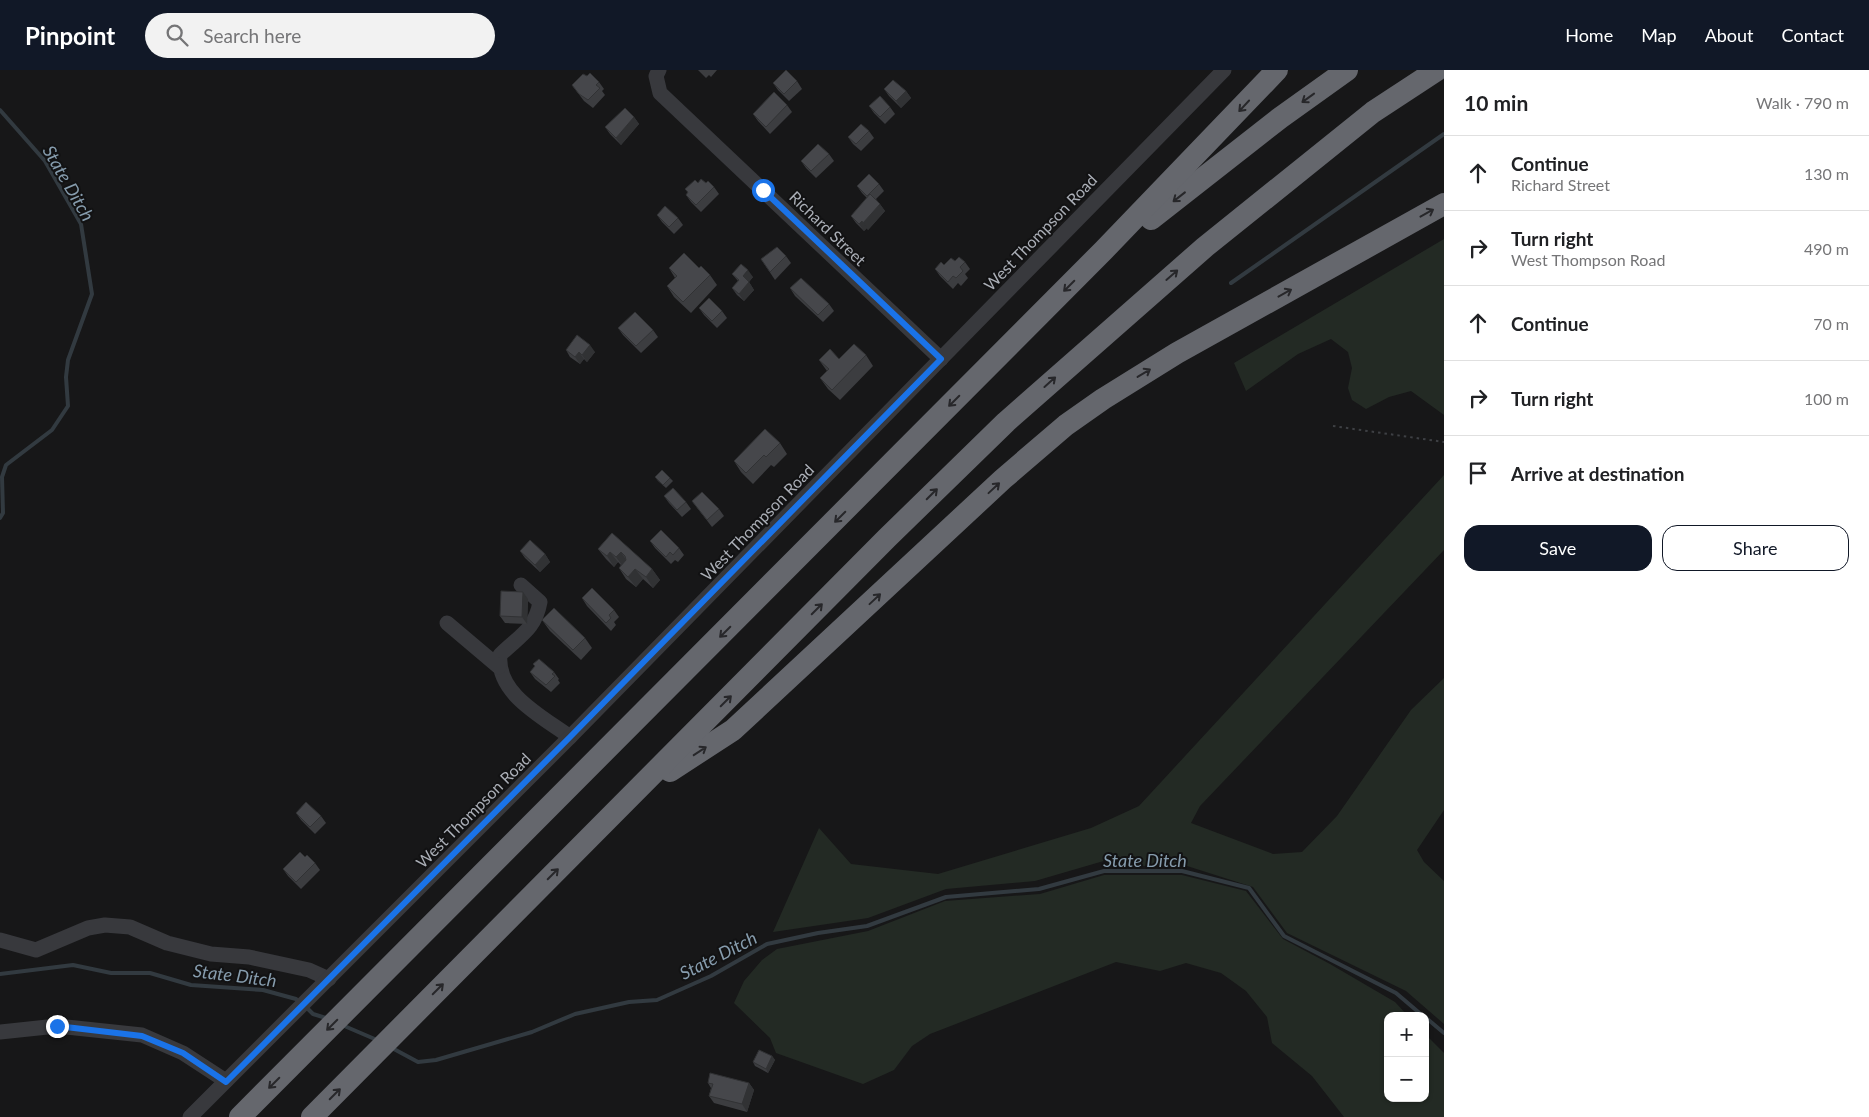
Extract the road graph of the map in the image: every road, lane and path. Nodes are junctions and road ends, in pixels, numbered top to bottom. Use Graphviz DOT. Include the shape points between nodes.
graph roads {
  1 [pos="1224,70"];
  2 [pos="1277,70"];
  3 [pos="1347,70"];
  4 [pos="1437,70"];
  5 [pos="657,73"];
  6 [pos="1444,204"];
  7 [pos="1103,251"];
  8 [pos="941,359"];
  9 [pos="1333,426"];
  10 [pos="1444,442"];
  11 [pos="521,585"];
  12 [pos="447,623"];
  13 [pos="499,667"];
  14 [pos="570,737"];
  15 [pos="630,797"];
  16 [pos="0,940"];
  17 [pos="329,979"];
  18 [pos="0,1032"];
  19 [pos="226,1082"];
  20 [pos="190,1117"];
  21 [pos="240,1117"];
  22 [pos="312,1117"];
  1 -- 8 [label="street, West Thompson Road"];
  2 -- 7 [label="highway, one-way"];
  3 -- 7 [label="highway, one-way" via="1128,237"];
  15 -- 4 [label="highway, one-way" via="1006,422 1228,228 1374,112"];
  5 -- 8 [label="street, Richard Street" via="660,93"];
  15 -- 6 [label="highway, one-way" via="733,730 990,491 1066,425 1177,353"];
  7 -- 21 [label="highway, one-way"];
  8 -- 14 [label="street, West Thompson Road"];
  9 -- 10 [label="path"];
  11 -- 13 [label="street" via="540,602 538,617 531,628 500,655"];
  12 -- 13 [label="street"];
  13 -- 14 [label="street" via="517,697"];
  14 -- 17 [label="street, West Thompson Road"];
  22 -- 15 [label="highway, one-way"];
  16 -- 17 [label="street" via="36,950 88,928 105,925 130,927 167,943 211,954 249,957 309,970"];
  17 -- 19 [label="street, West Thompson Road"];
  18 -- 19 [label="street" via="57,1026 142,1036 183,1053"];
  19 -- 20 [label="street, West Thompson Road"];
}
